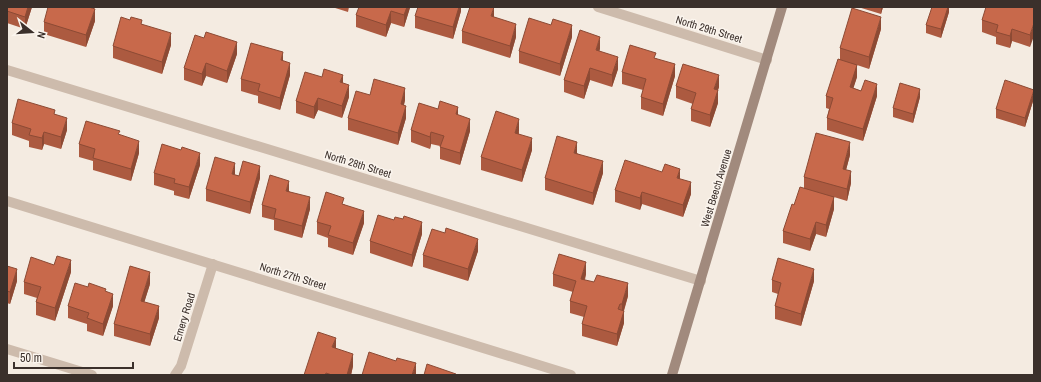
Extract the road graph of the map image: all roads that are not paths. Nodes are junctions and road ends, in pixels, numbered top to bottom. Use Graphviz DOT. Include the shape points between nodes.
graph roads {
  1 [pos="598,7"];
  2 [pos="782,7"];
  3 [pos="767,60"];
  4 [pos="7,70"];
  5 [pos="7,201"];
  6 [pos="213,264"];
  7 [pos="701,281"];
  8 [pos="7,349"];
  9 [pos="92,375"];
  10 [pos="175,375"];
  11 [pos="571,375"];
  12 [pos="672,375"];
  1 -- 3 [label="street, North 29th Street"];
  2 -- 3 [label="main road, West Beech Avenue"];
  3 -- 7 [label="main road, West Beech Avenue"];
  4 -- 7 [label="street, North 28th Street"];
  5 -- 6 [label="street, North 27th Street"];
  6 -- 10 [label="street, Emery Road" via="181,366"];
  6 -- 11 [label="street, North 27th Street"];
  7 -- 12 [label="main road, West Beech Avenue"];
  8 -- 9 [label="street"];
}
